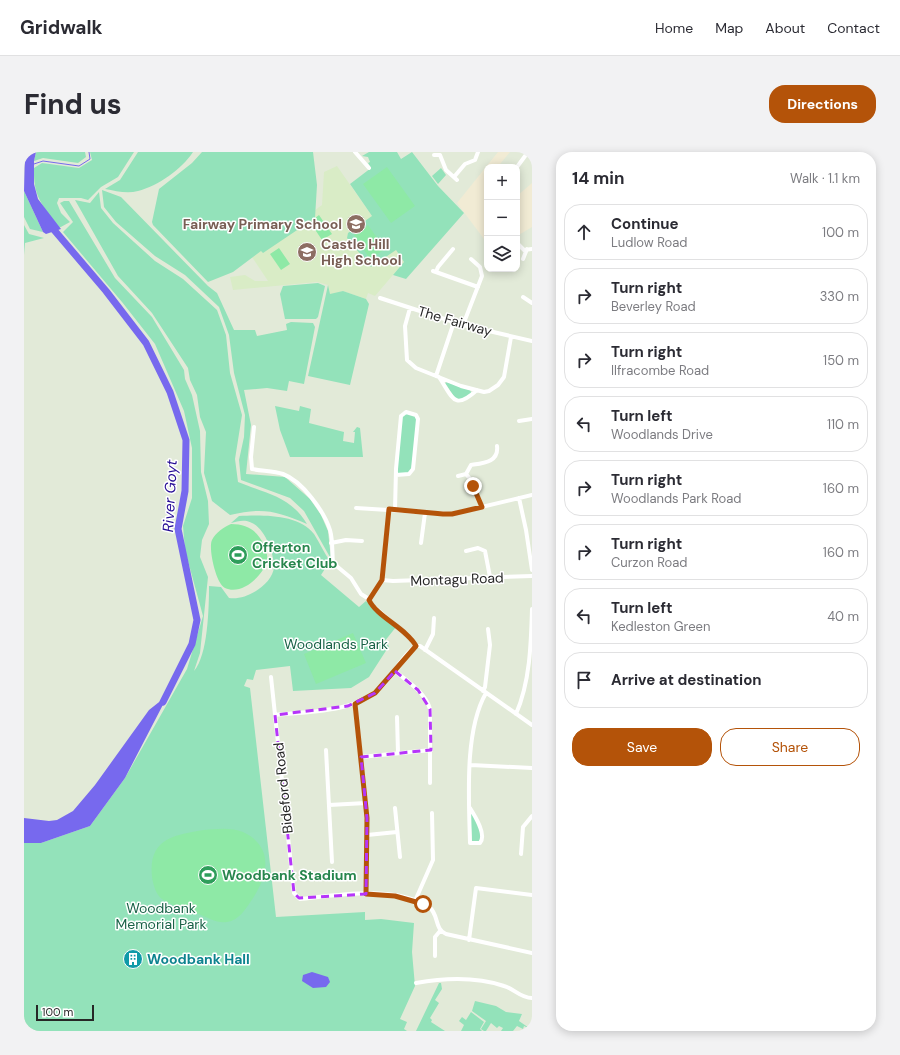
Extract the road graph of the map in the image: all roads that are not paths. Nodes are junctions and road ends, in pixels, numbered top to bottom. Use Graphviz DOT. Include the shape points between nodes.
graph roads {
  1 [pos="355,152"];
  2 [pos="478,152"];
  3 [pos="528,152"];
  4 [pos="441,154"];
  5 [pos="434,155"];
  6 [pos="519,164"];
  7 [pos="368,168"];
  8 [pos="520,247"];
  9 [pos="532,249"];
  10 [pos="527,250"];
  11 [pos="451,251"];
  12 [pos="470,259"];
  13 [pos="523,259"];
  14 [pos="478,287"];
  15 [pos="522,297"];
  16 [pos="380,298"];
  17 [pos="532,303"];
  18 [pos="410,308"];
  19 [pos="454,322"];
  20 [pos="463,325"];
  21 [pos="511,337"];
  22 [pos="532,341"];
  23 [pos="438,377"];
  24 [pos="477,390"];
  25 [pos="532,419"];
  26 [pos="519,421"];
  27 [pos="254,427"];
  28 [pos="497,446"];
  29 [pos="466,474"];
  30 [pos="396,475"];
  31 [pos="458,476"];
  32 [pos="532,495"];
  33 [pos="519,498"];
  34 [pos="482,507"];
  35 [pos="356,508"];
  36 [pos="389,509"];
  37 [pos="395,510"];
  38 [pos="425,513"];
  39 [pos="362,541"];
  40 [pos="331,543"];
  41 [pos="421,543"];
  42 [pos="466,551"];
  43 [pos="532,570"];
  44 [pos="532,576"];
  45 [pos="490,577"];
  46 [pos="382,580"];
  47 [pos="369,599"];
  48 [pos="532,609"];
  49 [pos="434,618"];
  50 [pos="488,629"];
  51 [pos="416,646"];
  52 [pos="425,650"];
  53 [pos="395,671"];
  54 [pos="271,677"];
  55 [pos="484,692"];
  56 [pos="355,704"];
  57 [pos="516,714"];
  58 [pos="275,715"];
  59 [pos="396,717"];
  60 [pos="532,725"];
  61 [pos="326,750"];
  62 [pos="431,750"];
  63 [pos="398,753"];
  64 [pos="361,756"];
  65 [pos="471,765"];
  66 [pos="532,768"];
  67 [pos="430,783"];
  68 [pos="366,803"];
  69 [pos="329,805"];
  70 [pos="396,808"];
  71 [pos="470,808"];
  72 [pos="432,813"];
  73 [pos="532,816"];
  74 [pos="397,832"];
  75 [pos="367,835"];
  76 [pos="521,854"];
  77 [pos="400,857"];
  78 [pos="332,862"];
  79 [pos="366,894"];
  80 [pos="532,895"];
  81 [pos="415,902"];
  82 [pos="440,931"];
  83 [pos="469,940"];
  84 [pos="532,953"];
  85 [pos="435,956"];
  86 [pos="416,984"];
  87 [pos="532,998"];
  1 -- 7 [label="street"];
  2 -- 4 [label="street" via="475,160 465,164 455,178 446,170"];
  3 -- 6 [label="street"];
  4 -- 5 [label="street"];
  8 -- 10 [label="street"];
  9 -- 10 [label="street"];
  10 -- 13 [label="street"];
  11 -- 14 [label="street" via="434,272"];
  12 -- 14 [label="street" via="476,262 482,273"];
  14 -- 20 [label="street"];
  15 -- 17 [label="street"];
  16 -- 18 [label="street, The Fairway"];
  18 -- 19 [label="street, The Fairway"];
  18 -- 23 [label="street" via="405,326 407,360 412,366"];
  19 -- 20 [label="street, The Fairway"];
  19 -- 23 [label="street"];
  20 -- 21 [label="street, The Fairway"];
  21 -- 22 [label="street, The Fairway"];
  21 -- 24 [label="street" via="504,377 490,391"];
  23 -- 24 [label="street"];
  23 -- 24 [label="street" via="457,401 466,400"];
  25 -- 26 [label="street"];
  27 -- 40 [label="street" via="252,469 283,474 293,481 323,514 330,531"];
  28 -- 29 [label="street" via="496,457 471,465"];
  29 -- 31 [label="street"];
  29 -- 34 [label="street"];
  30 -- 30 [label="street" via="401,416 406,412 416,415 418,419 413,469 409,474"];
  30 -- 37 [label="street"];
  32 -- 33 [label="street"];
  33 -- 34 [label="street"];
  33 -- 43 [label="street"];
  34 -- 38 [label="street" via="452,514"];
  35 -- 36 [label="street"];
  36 -- 37 [label="street"];
  36 -- 46 [label="street"];
  37 -- 38 [label="street"];
  38 -- 41 [label="street"];
  39 -- 40 [label="street" via="346,540"];
  40 -- 47 [label="street" via="333,563 351,578 361,594"];
  42 -- 45 [label="street" via="478,548 484,551"];
  44 -- 45 [label="street, Montagu Road"];
  45 -- 46 [label="street, Montagu Road" via="393,582"];
  46 -- 47 [label="street"];
  47 -- 51 [label="street" via="371,604"];
  48 -- 57 [label="street" via="527,681"];
  49 -- 52 [label="street" via="433,634"];
  50 -- 55 [label="street" via="490,645"];
  51 -- 52 [label="street"];
  51 -- 53 [label="street"];
  52 -- 55 [label="street"];
  53 -- 56 [label="street" via="375,693"];
  53 -- 62 [label="street" via="428,702"];
  54 -- 58 [label="street, Bideford Road"];
  55 -- 57 [label="street"];
  55 -- 65 [label="street" via="475,717"];
  56 -- 58 [label="street"];
  56 -- 64 [label="street"];
  57 -- 60 [label="street"];
  58 -- 79 [label="street, Bideford Road" via="294,893 297,898"];
  59 -- 63 [label="street"];
  61 -- 69 [label="street"];
  62 -- 63 [label="street"];
  62 -- 67 [label="street"];
  63 -- 64 [label="street"];
  64 -- 68 [label="street"];
  65 -- 66 [label="street"];
  65 -- 71 [label="street"];
  68 -- 69 [label="street"];
  68 -- 75 [label="street"];
  69 -- 78 [label="street"];
  70 -- 74 [label="street"];
  71 -- 71 [label="street" via="470,843 480,844 482,837 477,819"];
  72 -- 81 [label="street" via="433,860"];
  73 -- 76 [label="street" via="523,827"];
  74 -- 75 [label="street"];
  74 -- 77 [label="street"];
  75 -- 79 [label="street"];
  79 -- 81 [label="street" via="395,896"];
  80 -- 83 [label="street" via="476,888"];
  81 -- 82 [label="street" via="433,911"];
  82 -- 83 [label="street"];
  82 -- 85 [label="street" via="435,937"];
  83 -- 84 [label="street"];
  86 -- 87 [label="street" via="432,980 472,979 504,986 522,997"];
}
